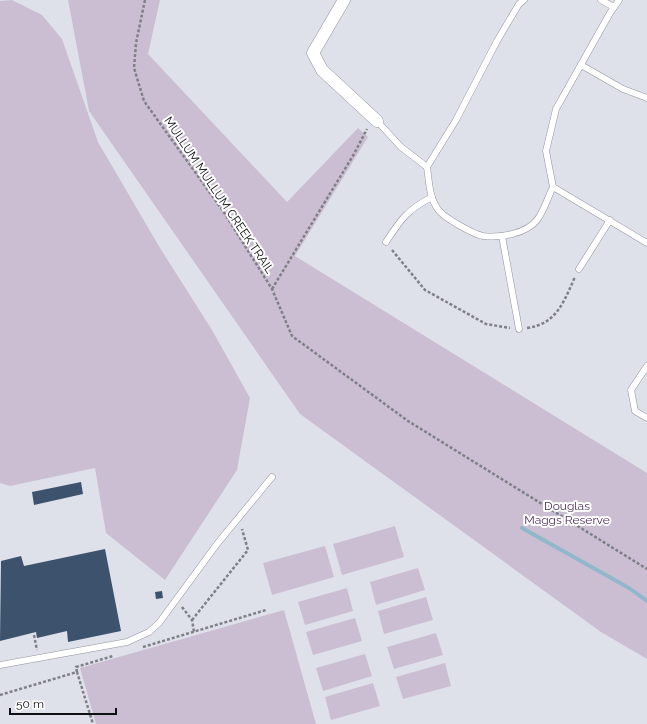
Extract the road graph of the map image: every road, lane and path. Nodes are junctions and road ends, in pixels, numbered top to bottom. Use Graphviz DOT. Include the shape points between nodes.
graph roads {
  1 [pos="145,0"];
  2 [pos="344,0"];
  3 [pos="524,0"];
  4 [pos="601,0"];
  5 [pos="619,0"];
  6 [pos="614,7"];
  7 [pos="581,65"];
  8 [pos="647,98"];
  9 [pos="375,120"];
  10 [pos="427,167"];
  11 [pos="553,187"];
  12 [pos="432,197"];
  13 [pos="610,220"];
  14 [pos="502,236"];
  15 [pos="386,242"];
  16 [pos="647,243"];
  17 [pos="579,269"];
  18 [pos="272,289"];
  19 [pos="519,330"];
  20 [pos="647,366"];
  21 [pos="647,418"];
  22 [pos="272,477"];
  23 [pos="239,518"];
  24 [pos="647,569"];
  25 [pos="173,605"];
  26 [pos="266,610"];
  27 [pos="192,620"];
  28 [pos="194,632"];
  29 [pos="34,635"];
  30 [pos="142,647"];
  31 [pos="44,649"];
  32 [pos="37,650"];
  33 [pos="30,652"];
  34 [pos="120,654"];
  35 [pos="0,665"];
  36 [pos="77,672"];
  37 [pos="0,695"];
  38 [pos="93,724"];
  1 -- 18 [label="path, MULLUM MULLUM CREEK TRAIL" via="134,68 144,101 223,211"];
  2 -- 9 [label="street" via="313,53 322,70"];
  3 -- 10 [label="lane" via="497,41 456,120"];
  4 -- 6 [label="lane"];
  5 -- 6 [label="lane"];
  6 -- 7 [label="lane"];
  7 -- 8 [label="lane" via="623,89"];
  7 -- 11 [label="lane" via="556,109 546,151"];
  9 -- 10 [label="lane" via="401,147"];
  9 -- 18 [label="path"];
  10 -- 12 [label="lane"];
  11 -- 13 [label="lane"];
  11 -- 14 [label="lane" via="537,220 523,230"];
  12 -- 14 [label="lane" via="437,209 454,222 482,236"];
  12 -- 15 [label="lane" via="403,216"];
  13 -- 16 [label="lane"];
  13 -- 17 [label="lane"];
  14 -- 19 [label="lane"];
  15 -- 19 [label="path" via="425,290 486,324"];
  17 -- 19 [label="path" via="558,312 538,327"];
  18 -- 24 [label="path, MULLUM MULLUM CREEK TRAIL" via="292,336 301,343 408,421"];
  20 -- 21 [label="lane" via="630,390 635,411"];
  22 -- 23 [label="lane"];
  23 -- 25 [label="lane"];
  23 -- 27 [label="path" via="248,550"];
  25 -- 27 [label="path" via="181,607"];
  25 -- 35 [label="lane" via="149,632 127,642"];
  26 -- 28 [label="path"];
  27 -- 28 [label="path"];
  28 -- 30 [label="path"];
  29 -- 32 [label="path"];
  31 -- 32 [label="path"];
  32 -- 33 [label="path"];
  34 -- 36 [label="path" via="76,667"];
  36 -- 37 [label="path"];
  36 -- 38 [label="path"];
}
